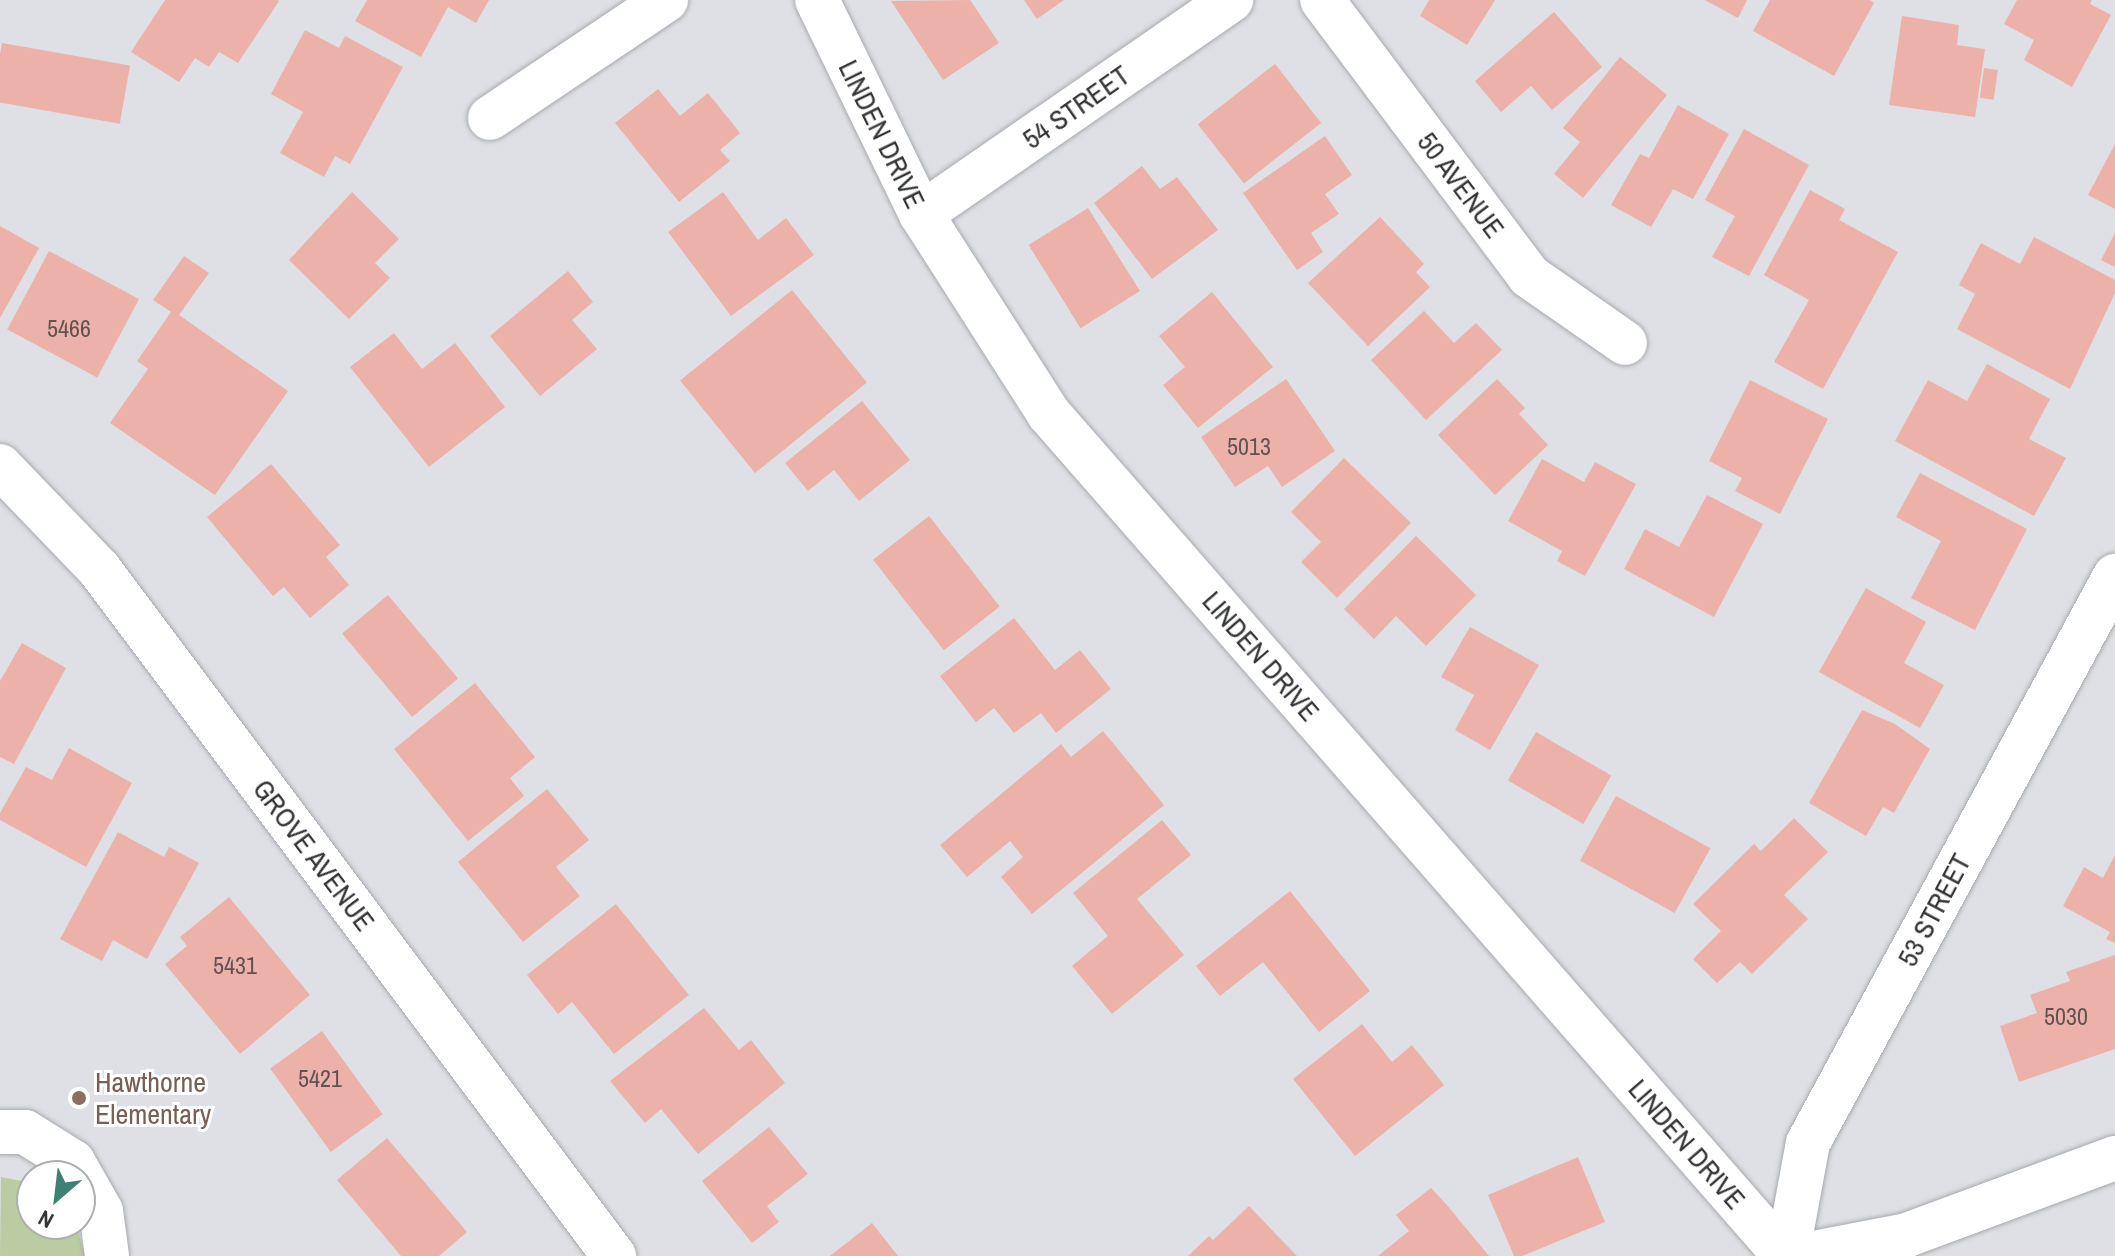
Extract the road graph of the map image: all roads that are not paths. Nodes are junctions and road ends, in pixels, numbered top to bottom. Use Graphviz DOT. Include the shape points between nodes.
graph roads {
  1 [pos="666,0"];
  2 [pos="817,0"];
  3 [pos="1231,0"];
  4 [pos="1322,0"];
  5 [pos="490,118"];
  6 [pos="921,214"];
  7 [pos="1625,343"];
  8 [pos="0,466"];
  9 [pos="2115,576"];
  10 [pos="0,1132"];
  11 [pos="2115,1158"];
  12 [pos="107,1256"];
  13 [pos="614,1256"];
  14 [pos="1786,1256"];
  15 [pos="1797,1256"];
  1 -- 5 [label="street"];
  2 -- 6 [label="street, LINDEN DRIVE"];
  3 -- 6 [label="street, 54 STREET"];
  4 -- 7 [label="street, 50 AVENUE" via="1529,276"];
  6 -- 14 [label="street, LINDEN DRIVE" via="1049,414"];
  8 -- 13 [label="street, GROVE AVENUE" via="99,569"];
  9 -- 14 [label="street, 53 STREET" via="1808,1143"];
  10 -- 12 [label="street" via="25,1132 73,1162 101,1211"];
  11 -- 15 [label="street" via="1907,1235"];
}
